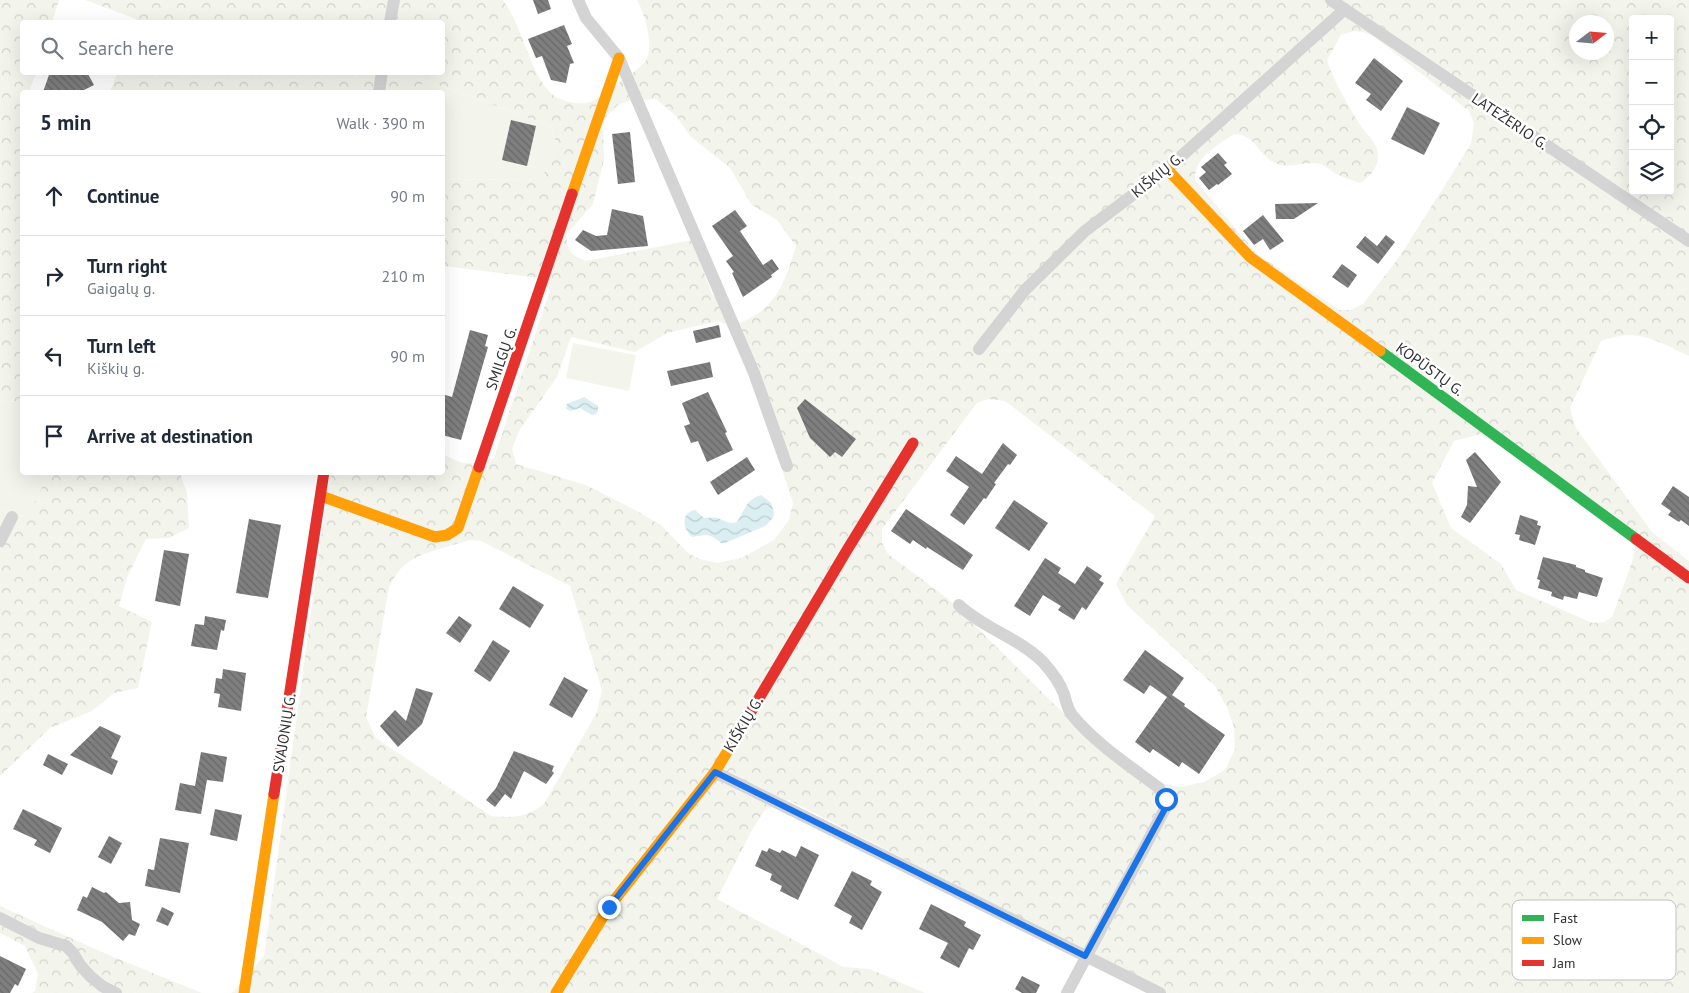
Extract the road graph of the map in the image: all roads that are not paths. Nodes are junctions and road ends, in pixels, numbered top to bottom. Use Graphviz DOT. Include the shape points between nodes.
graph roads {
  1 [pos="394,0"];
  2 [pos="578,0"];
  3 [pos="1330,0"];
  4 [pos="1345,9"];
  5 [pos="390,20"];
  6 [pos="619,58"];
  7 [pos="382,75"];
  8 [pos="379,90"];
  9 [pos="1167,169"];
  10 [pos="1689,242"];
  11 [pos="979,349"];
  12 [pos="913,443"];
  13 [pos="787,466"];
  14 [pos="324,475"];
  15 [pos="321,496"];
  16 [pos="12,517"];
  17 [pos="0,541"];
  18 [pos="1689,578"];
  19 [pos="959,605"];
  20 [pos="715,772"];
  21 [pos="0,918"];
  22 [pos="1085,956"];
  23 [pos="116,993"];
  24 [pos="244,993"];
  25 [pos="556,993"];
  26 [pos="1067,993"];
  27 [pos="1160,993"];
  1 -- 5 [label="street"];
  2 -- 6 [label="street" via="586,18"];
  3 -- 4 [label="street, LATEŽERIO G."];
  4 -- 9 [label="street, KIŠKIŲ G."];
  4 -- 10 [label="street, LATEŽERIO G."];
  6 -- 13 [label="street" via="754,373"];
  6 -- 15 [label="street, SMILGŲ G." via="458,528 451,534 435,537"];
  7 -- 8 [label="street"];
  9 -- 11 [label="street, KIŠKIŲ G." via="1085,231 1025,290"];
  9 -- 18 [label="street, KOPŪSTŲ G." via="1250,257"];
  12 -- 20 [label="street, KIŠKIŲ G."];
  14 -- 15 [label="street, SVAJONIŲ G."];
  15 -- 24 [label="street, SVAJONIŲ G."];
  16 -- 17 [label="street"];
  19 -- 22 [label="street" via="970,616 1030,651 1044,663 1072,714 1097,740 1159,788 1166,799 1166,807"];
  20 -- 22 [label="street"];
  20 -- 25 [label="street, KIŠKIŲ G." via="609,907"];
  21 -- 23 [label="street" via="39,938 66,946 90,976"];
  22 -- 26 [label="street"];
  22 -- 27 [label="street"];
}
